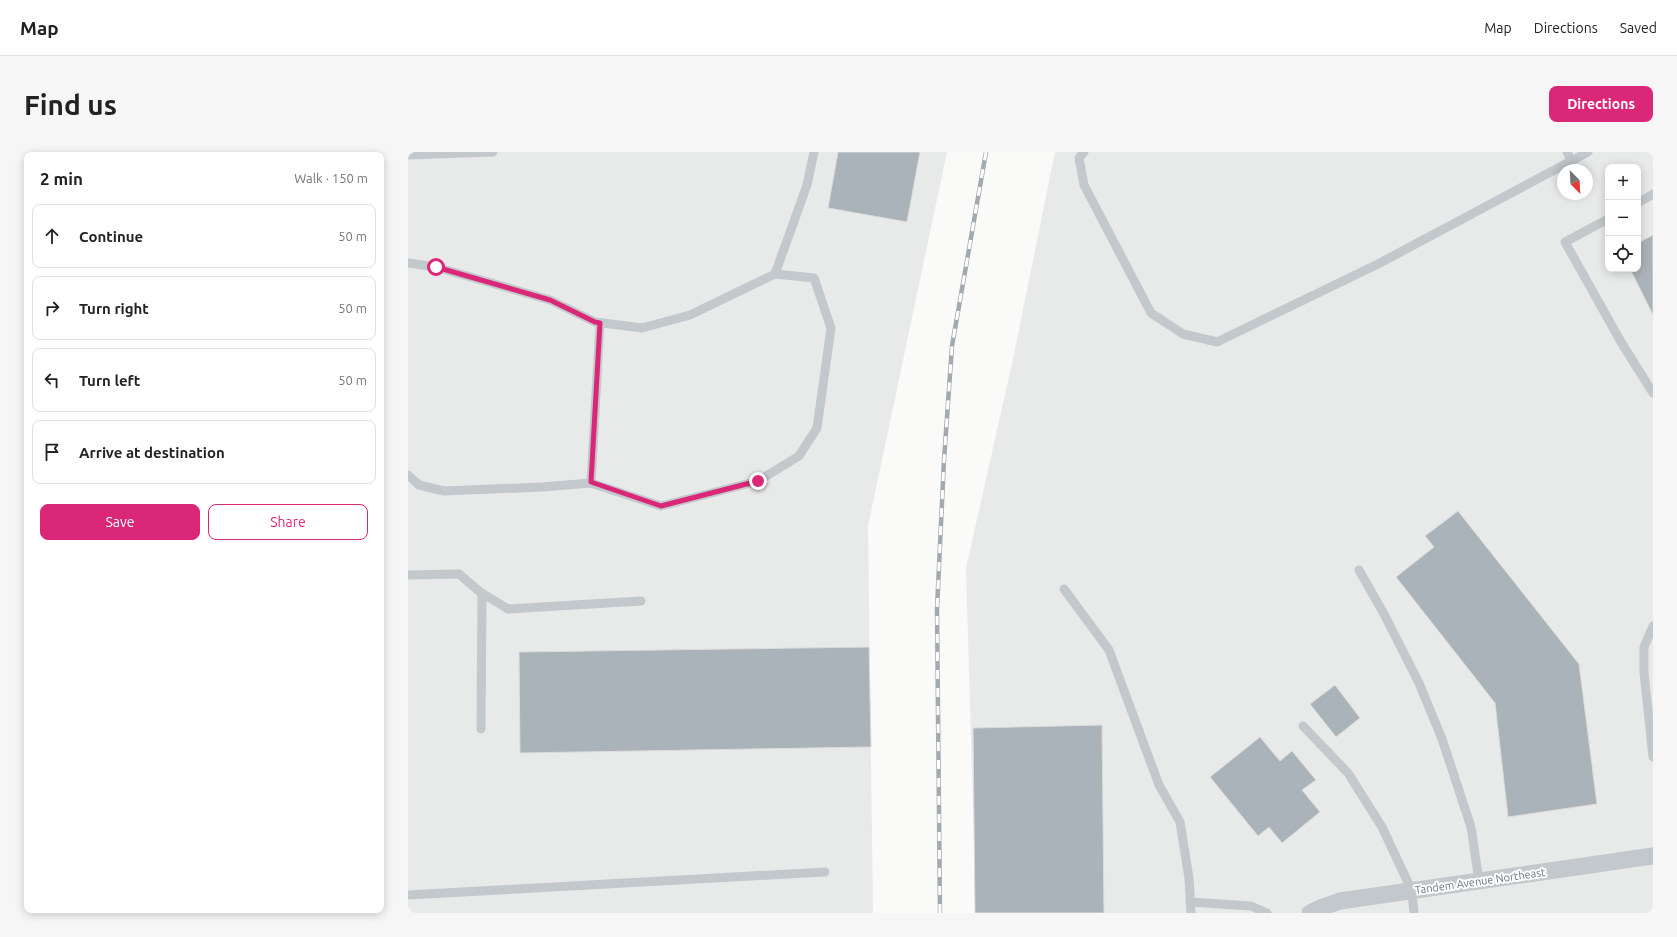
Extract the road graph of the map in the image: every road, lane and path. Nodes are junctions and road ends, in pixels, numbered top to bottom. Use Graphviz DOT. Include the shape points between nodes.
graph roads {
  1 [pos="493,152"];
  2 [pos="814,152"];
  3 [pos="1084,152"];
  4 [pos="1567,152"];
  5 [pos="1588,152"];
  6 [pos="408,155"];
  7 [pos="1572,162"];
  8 [pos="1653,194"];
  9 [pos="1641,200"];
  10 [pos="1605,221"];
  11 [pos="408,263"];
  12 [pos="775,274"];
  13 [pos="600,323"];
  14 [pos="1653,393"];
  15 [pos="408,475"];
  16 [pos="591,482"];
  17 [pos="1359,570"];
  18 [pos="408,575"];
  19 [pos="1064,589"];
  20 [pos="482,593"];
  21 [pos="641,601"];
  22 [pos="1653,626"];
  23 [pos="1303,726"];
  24 [pos="481,729"];
  25 [pos="1653,757"];
  26 [pos="1653,856"];
  27 [pos="825,872"];
  28 [pos="1478,881"];
  29 [pos="1412,891"];
  30 [pos="408,895"];
  31 [pos="1190,902"];
  32 [pos="1191,913"];
  33 [pos="1267,913"];
  34 [pos="1310,913"];
  35 [pos="1414,913"];
  1 -- 6 [label="lane"];
  2 -- 12 [label="lane" via="807,185"];
  3 -- 7 [label="lane" via="1079,158 1084,185 1151,313 1183,334 1217,342 1378,264"];
  4 -- 7 [label="lane"];
  5 -- 7 [label="lane"];
  8 -- 9 [label="lane"];
  10 -- 14 [label="lane" via="1565,242"];
  11 -- 13 [label="lane" via="436,267 550,300"];
  12 -- 13 [label="lane" via="690,315 642,328"];
  12 -- 16 [label="lane" via="814,278 831,328 817,428 799,456 758,481 661,506"];
  13 -- 16 [label="lane"];
  15 -- 16 [label="lane" via="419,485 444,491"];
  17 -- 28 [label="lane" via="1419,683 1442,739 1471,827"];
  18 -- 20 [label="lane" via="459,574"];
  19 -- 31 [label="lane" via="1109,650 1159,785 1180,822"];
  20 -- 21 [label="lane" via="508,608"];
  20 -- 24 [label="lane"];
  22 -- 25 [label="lane" via="1644,646 1644,672"];
  23 -- 29 [label="lane" via="1348,773 1382,827"];
  26 -- 28 [label="street, Tandem Avenue Northeast"];
  27 -- 30 [label="lane"];
  28 -- 29 [label="street, Tandem Avenue Northeast"];
  29 -- 34 [label="street, Tandem Avenue Northeast" via="1340,901"];
  29 -- 35 [label="lane"];
  31 -- 32 [label="lane"];
  31 -- 33 [label="lane" via="1251,906"];
}
